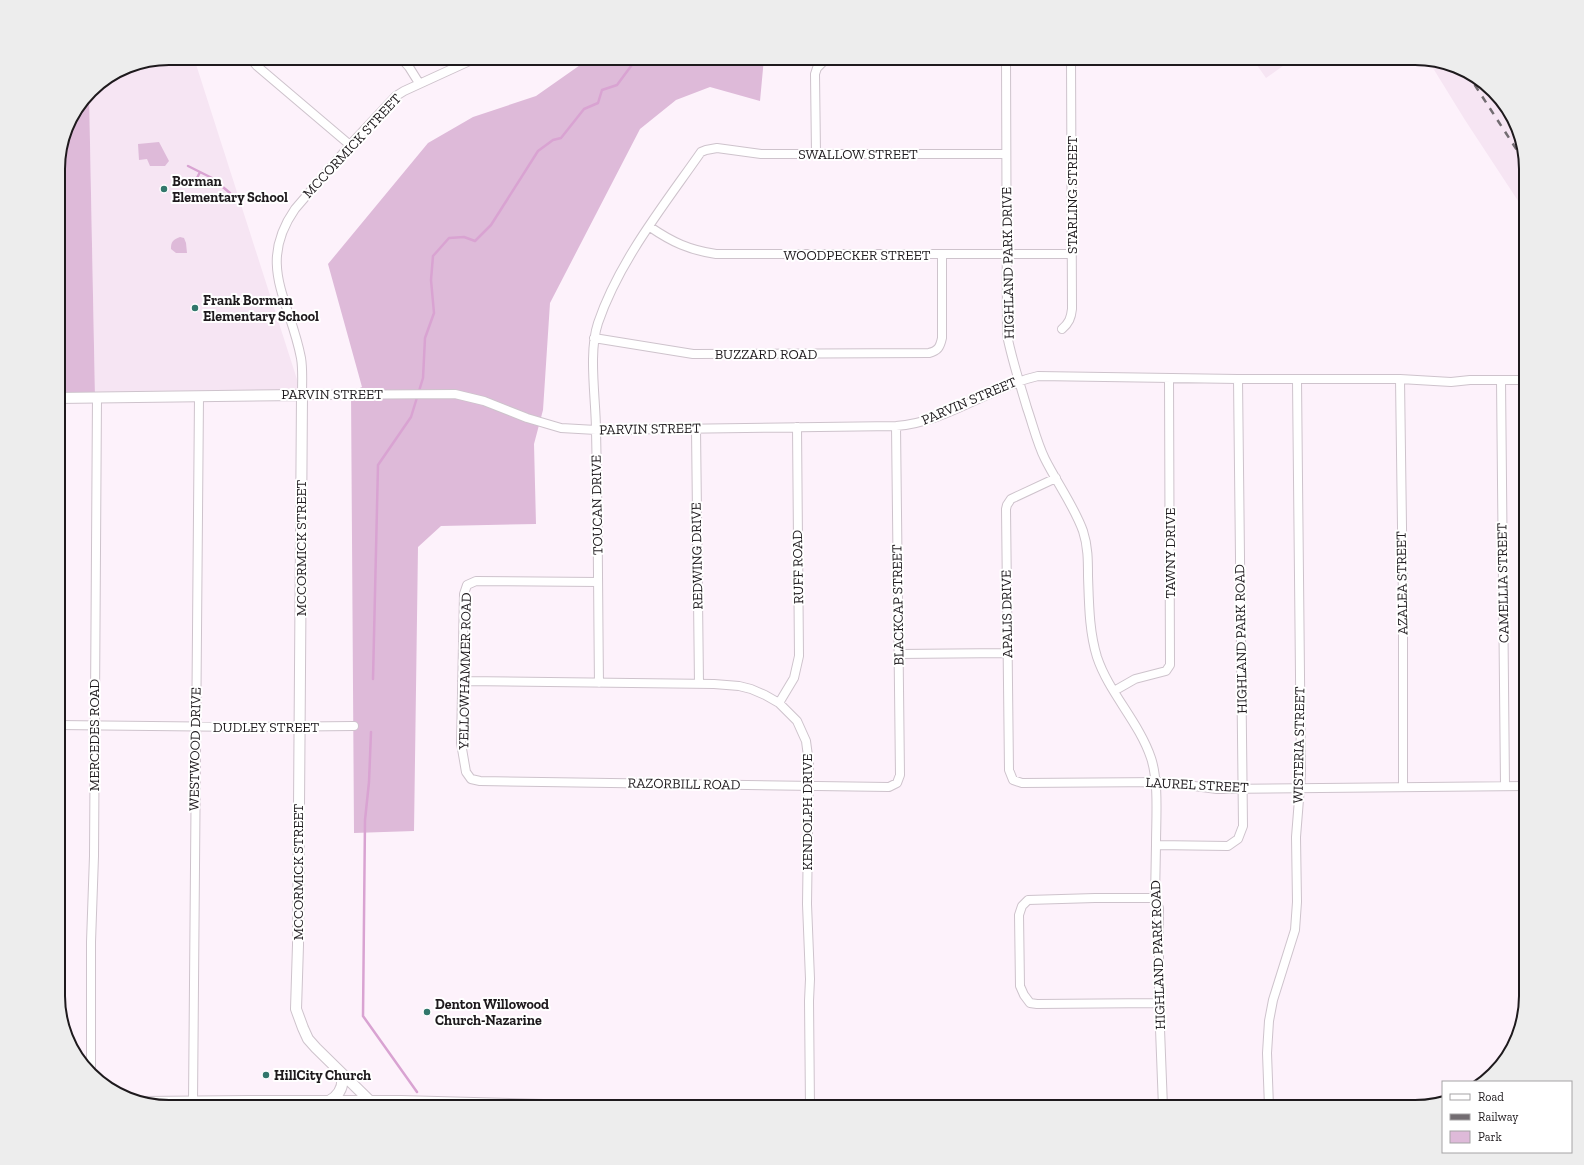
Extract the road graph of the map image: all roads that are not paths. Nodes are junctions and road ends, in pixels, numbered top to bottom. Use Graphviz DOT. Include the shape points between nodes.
graph roads {
  1 [pos="256,65"];
  2 [pos="408,65"];
  3 [pos="460,65"];
  4 [pos="820,65"];
  5 [pos="1006,65"];
  6 [pos="1071,65"];
  7 [pos="419,83"];
  8 [pos="350,145"];
  9 [pos="711,148"];
  10 [pos="816,154"];
  11 [pos="1006,154"];
  12 [pos="650,227"];
  13 [pos="942,254"];
  14 [pos="1006,254"];
  15 [pos="1072,254"];
  16 [pos="1062,329"];
  17 [pos="594,338"];
  18 [pos="1169,378"];
  19 [pos="1238,379"];
  20 [pos="1400,379"];
  21 [pos="1019,380"];
  22 [pos="1297,380"];
  23 [pos="1501,380"];
  24 [pos="1519,380"];
  25 [pos="302,395"];
  26 [pos="199,396"];
  27 [pos="96,397"];
  28 [pos="65,398"];
  29 [pos="896,426"];
  30 [pos="797,427"];
  31 [pos="696,428"];
  32 [pos="596,430"];
  33 [pos="1056,478"];
  34 [pos="598,582"];
  35 [pos="1008,653"];
  36 [pos="898,654"];
  37 [pos="462,681"];
  38 [pos="599,683"];
  39 [pos="699,684"];
  40 [pos="1114,691"];
  41 [pos="779,703"];
  42 [pos="65,725"];
  43 [pos="94,725"];
  44 [pos="197,726"];
  45 [pos="354,726"];
  46 [pos="299,727"];
  47 [pos="471,779"];
  48 [pos="1013,780"];
  49 [pos="1155,782"];
  50 [pos="897,783"];
  51 [pos="808,786"];
  52 [pos="1505,786"];
  53 [pos="1519,786"];
  54 [pos="1403,787"];
  55 [pos="1300,788"];
  56 [pos="1243,789"];
  57 [pos="1156,845"];
  58 [pos="1155,898"];
  59 [pos="1159,1003"];
  60 [pos="91,1065"];
  61 [pos="342,1074"];
  62 [pos="193,1100"];
  63 [pos="330,1100"];
  64 [pos="366,1100"];
  65 [pos="810,1100"];
  66 [pos="1162,1100"];
  67 [pos="1269,1100"];
  1 -- 8 [label="street"];
  2 -- 7 [label="street"];
  3 -- 7 [label="street, MCCORMICK STREET"];
  4 -- 10 [label="street" via="815,74"];
  5 -- 11 [label="street, HIGHLAND PARK DRIVE"];
  6 -- 15 [label="street, STARLING STREET"];
  7 -- 8 [label="street, MCCORMICK STREET" via="392,99"];
  8 -- 25 [label="street, MCCORMICK STREET" via="295,208 283,229 278,245 276,271 300,356"];
  9 -- 10 [label="street, SWALLOW STREET" via="761,154"];
  9 -- 12 [label="street, TOUCAN DRIVE" via="701,152"];
  10 -- 11 [label="street, SWALLOW STREET"];
  11 -- 14 [label="street, HIGHLAND PARK DRIVE"];
  12 -- 13 [label="street, WOODPECKER STREET" via="684,247 716,254"];
  12 -- 17 [label="street, TOUCAN DRIVE" via="623,268 610,294"];
  13 -- 14 [label="street, WOODPECKER STREET"];
  13 -- 17 [label="street, BUZZARD ROAD" via="942,338 939,349 929,353 706,355"];
  14 -- 15 [label="street, WOODPECKER STREET"];
  14 -- 21 [label="street, HIGHLAND PARK DRIVE" via="1007,335"];
  15 -- 16 [label="street, STARLING STREET" via="1071,317"];
  17 -- 32 [label="street, TOUCAN DRIVE"];
  18 -- 19 [label="street, PARVIN STREET"];
  18 -- 21 [label="street, PARVIN STREET" via="1054,375"];
  18 -- 40 [label="street, TAWNY DRIVE" via="1170,665 1166,671 1135,679"];
  19 -- 22 [label="street"];
  19 -- 56 [label="street, HIGHLAND PARK ROAD"];
  20 -- 22 [label="street"];
  20 -- 23 [label="street" via="1451,382"];
  20 -- 54 [label="street, AZALEA STREET"];
  21 -- 29 [label="street, PARVIN STREET" via="928,420"];
  21 -- 33 [label="street, HIGHLAND PARK DRIVE" via="1038,444"];
  22 -- 55 [label="street, WISTERIA STREET"];
  23 -- 24 [label="street"];
  23 -- 52 [label="street, CAMELLIA STREET"];
  25 -- 26 [label="street, PARVIN STREET"];
  25 -- 32 [label="street, PARVIN STREET" via="454,394 484,401 561,428"];
  25 -- 46 [label="street, MCCORMICK STREET"];
  26 -- 27 [label="street, PARVIN STREET"];
  26 -- 44 [label="street, WESTWOOD DRIVE"];
  27 -- 28 [label="street, PARVIN STREET"];
  27 -- 43 [label="street, MERCEDES ROAD"];
  29 -- 30 [label="street, PARVIN STREET"];
  29 -- 36 [label="street, BLACKCAP STREET"];
  30 -- 31 [label="street, PARVIN STREET"];
  30 -- 41 [label="street, RUFF ROAD" via="799,656 794,678"];
  31 -- 32 [label="street, PARVIN STREET"];
  31 -- 39 [label="street, REDWING DRIVE"];
  32 -- 34 [label="street, TOUCAN DRIVE"];
  33 -- 35 [label="street, APALIS DRIVE" via="1015,497 1007,505"];
  33 -- 40 [label="street, HIGHLAND PARK DRIVE" via="1083,532 1088,560 1089,610 1093,643 1104,674"];
  34 -- 37 [label="street, YELLOWHAMMER ROAD" via="476,581 467,585 464,594"];
  34 -- 38 [label="street, TOUCAN DRIVE"];
  35 -- 36 [label="street"];
  35 -- 48 [label="street, APALIS DRIVE" via="1009,770"];
  36 -- 50 [label="street, BLACKCAP STREET" via="900,775"];
  37 -- 38 [label="street, KENDOLPH DRIVE"];
  37 -- 47 [label="street, YELLOWHAMMER ROAD" via="460,743 466,772"];
  38 -- 39 [label="street, KENDOLPH DRIVE"];
  39 -- 41 [label="street, KENDOLPH DRIVE" via="751,689"];
  40 -- 49 [label="street, HIGHLAND PARK DRIVE" via="1145,744 1154,768"];
  41 -- 51 [label="street, KENDOLPH DRIVE" via="797,721 806,741"];
  42 -- 43 [label="street, DUDLEY STREET"];
  43 -- 44 [label="street, DUDLEY STREET"];
  43 -- 60 [label="street, MERCEDES ROAD"];
  44 -- 46 [label="street, DUDLEY STREET"];
  44 -- 62 [label="street, WESTWOOD DRIVE" via="194,789"];
  45 -- 46 [label="street, DUDLEY STREET"];
  46 -- 61 [label="street, MCCORMICK STREET" via="296,1009 308,1039"];
  47 -- 51 [label="street, RAZORBILL ROAD"];
  48 -- 49 [label="street, LAUREL STREET" via="1022,783"];
  49 -- 56 [label="street, LAUREL STREET" via="1179,783 1210,789"];
  49 -- 57 [label="street, HIGHLAND PARK DRIVE"];
  50 -- 51 [label="street, RAZORBILL ROAD" via="889,786"];
  51 -- 65 [label="street, KENDOLPH DRIVE"];
  52 -- 53 [label="street, LAUREL STREET"];
  52 -- 54 [label="street, LAUREL STREET"];
  54 -- 55 [label="street, LAUREL STREET"];
  55 -- 56 [label="street, LAUREL STREET"];
  55 -- 67 [label="street, WISTERIA STREET" via="1296,837 1295,930 1273,1000 1269,1022"];
  56 -- 57 [label="street, HIGHLAND PARK ROAD" via="1243,826 1234,843 1228,846"];
  57 -- 58 [label="street, HIGHLAND PARK ROAD"];
  58 -- 59 [label="street, HIGHLAND PARK ROAD" via="1159,908"];
  58 -- 59 [label="street" via="1028,900 1019,914 1020,986 1030,1003 1037,1004"];
  59 -- 66 [label="street, HIGHLAND PARK ROAD"];
  61 -- 63 [label="street" via="343,1083 340,1091"];
  61 -- 64 [label="street, MCCORMICK STREET"];
}
